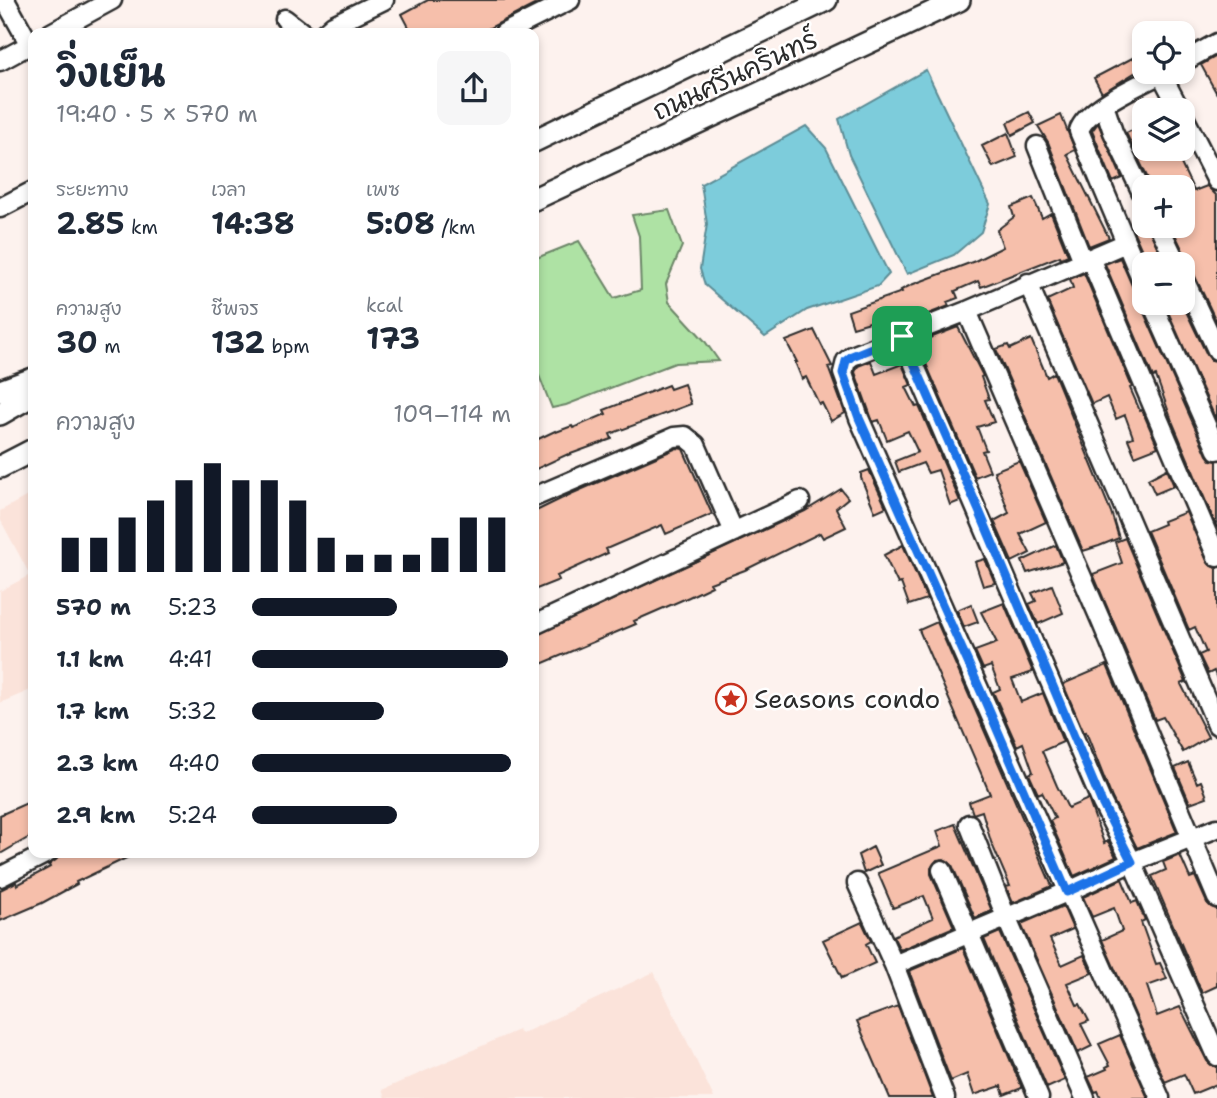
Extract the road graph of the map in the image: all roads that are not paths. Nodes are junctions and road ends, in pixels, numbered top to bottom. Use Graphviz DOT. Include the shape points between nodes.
graph roads {
  1 [pos="5,0"];
  2 [pos="112,0"];
  3 [pos="384,0"];
  4 [pos="570,0"];
  5 [pos="826,0"];
  6 [pos="959,0"];
  7 [pos="285,19"];
  8 [pos="60,28"];
  9 [pos="297,28"];
  10 [pos="330,28"];
  11 [pos="514,28"];
  12 [pos="28,39"];
  13 [pos="1217,43"];
  14 [pos="28,46"];
  15 [pos="1195,55"];
  16 [pos="0,61"];
  17 [pos="1143,84"];
  18 [pos="1104,105"];
  19 [pos="1195,138"];
  20 [pos="539,139"];
  21 [pos="1037,146"];
  22 [pos="1134,175"];
  23 [pos="1217,181"];
  24 [pos="28,194"];
  25 [pos="539,197"];
  26 [pos="0,208"];
  27 [pos="1126,243"];
  28 [pos="1132,257"];
  29 [pos="1086,260"];
  30 [pos="1028,283"];
  31 [pos="1195,303"];
  32 [pos="967,312"];
  33 [pos="1157,315"];
  34 [pos="902,336"];
  35 [pos="1217,350"];
  36 [pos="28,381"];
  37 [pos="0,391"];
  38 [pos="28,398"];
  39 [pos="0,414"];
  40 [pos="28,438"];
  41 [pos="1217,450"];
  42 [pos="0,451"];
  43 [pos="28,453"];
  44 [pos="0,467"];
  45 [pos="539,495"];
  46 [pos="800,501"];
  47 [pos="734,532"];
  48 [pos="1217,556"];
  49 [pos="539,623"];
  50 [pos="1217,724"];
  51 [pos="969,824"];
  52 [pos="1217,828"];
  53 [pos="1191,838"];
  54 [pos="37,858"];
  55 [pos="1132,862"];
  56 [pos="942,870"];
  57 [pos="0,877"];
  58 [pos="857,883"];
  59 [pos="1067,892"];
  60 [pos="1217,898"];
  61 [pos="1006,917"];
  62 [pos="968,934"];
  63 [pos="894,965"];
  64 [pos="1217,1056"];
  65 [pos="945,1098"];
  66 [pos="1039,1098"];
  67 [pos="1085,1098"];
  68 [pos="1160,1098"];
  1 -- 12 [label="street"];
  2 -- 8 [label="street"];
  3 -- 10 [label="street"];
  4 -- 11 [label="street"];
  5 -- 20 [label="main road, ถนนศรีนครินทร์"];
  6 -- 25 [label="main road, ถนนศรีนครินทร์"];
  7 -- 9 [label="street"];
  13 -- 15 [label="street"];
  14 -- 16 [label="street"];
  17 -- 18 [label="street"];
  18 -- 22 [label="street"];
  18 -- 27 [label="street" via="1079,131"];
  19 -- 23 [label="street"];
  21 -- 29 [label="street"];
  24 -- 26 [label="street"];
  27 -- 28 [label="street"];
  27 -- 29 [label="street"];
  29 -- 30 [label="street"];
  29 -- 48 [label="street"];
  30 -- 32 [label="street"];
  30 -- 50 [label="street"];
  31 -- 35 [label="street"];
  32 -- 34 [label="street"];
  32 -- 53 [label="street"];
  33 -- 41 [label="street"];
  34 -- 55 [label="street" via="1102,803"];
  34 -- 59 [label="street" via="852,356 843,373"];
  36 -- 37 [label="main road"];
  38 -- 39 [label="main road"];
  40 -- 42 [label="main road"];
  43 -- 44 [label="main road"];
  45 -- 47 [label="street" via="685,436 696,445"];
  46 -- 47 [label="street"];
  47 -- 49 [label="street"];
  51 -- 61 [label="street"];
  52 -- 53 [label="street"];
  53 -- 55 [label="street"];
  53 -- 60 [label="street"];
  54 -- 57 [label="street"];
  55 -- 59 [label="street"];
  55 -- 64 [label="street"];
  56 -- 62 [label="street"];
  58 -- 63 [label="street"];
  59 -- 61 [label="street"];
  59 -- 68 [label="street"];
  61 -- 62 [label="street"];
  61 -- 67 [label="street"];
  62 -- 63 [label="street"];
  62 -- 66 [label="street"];
  63 -- 65 [label="street"];
}
